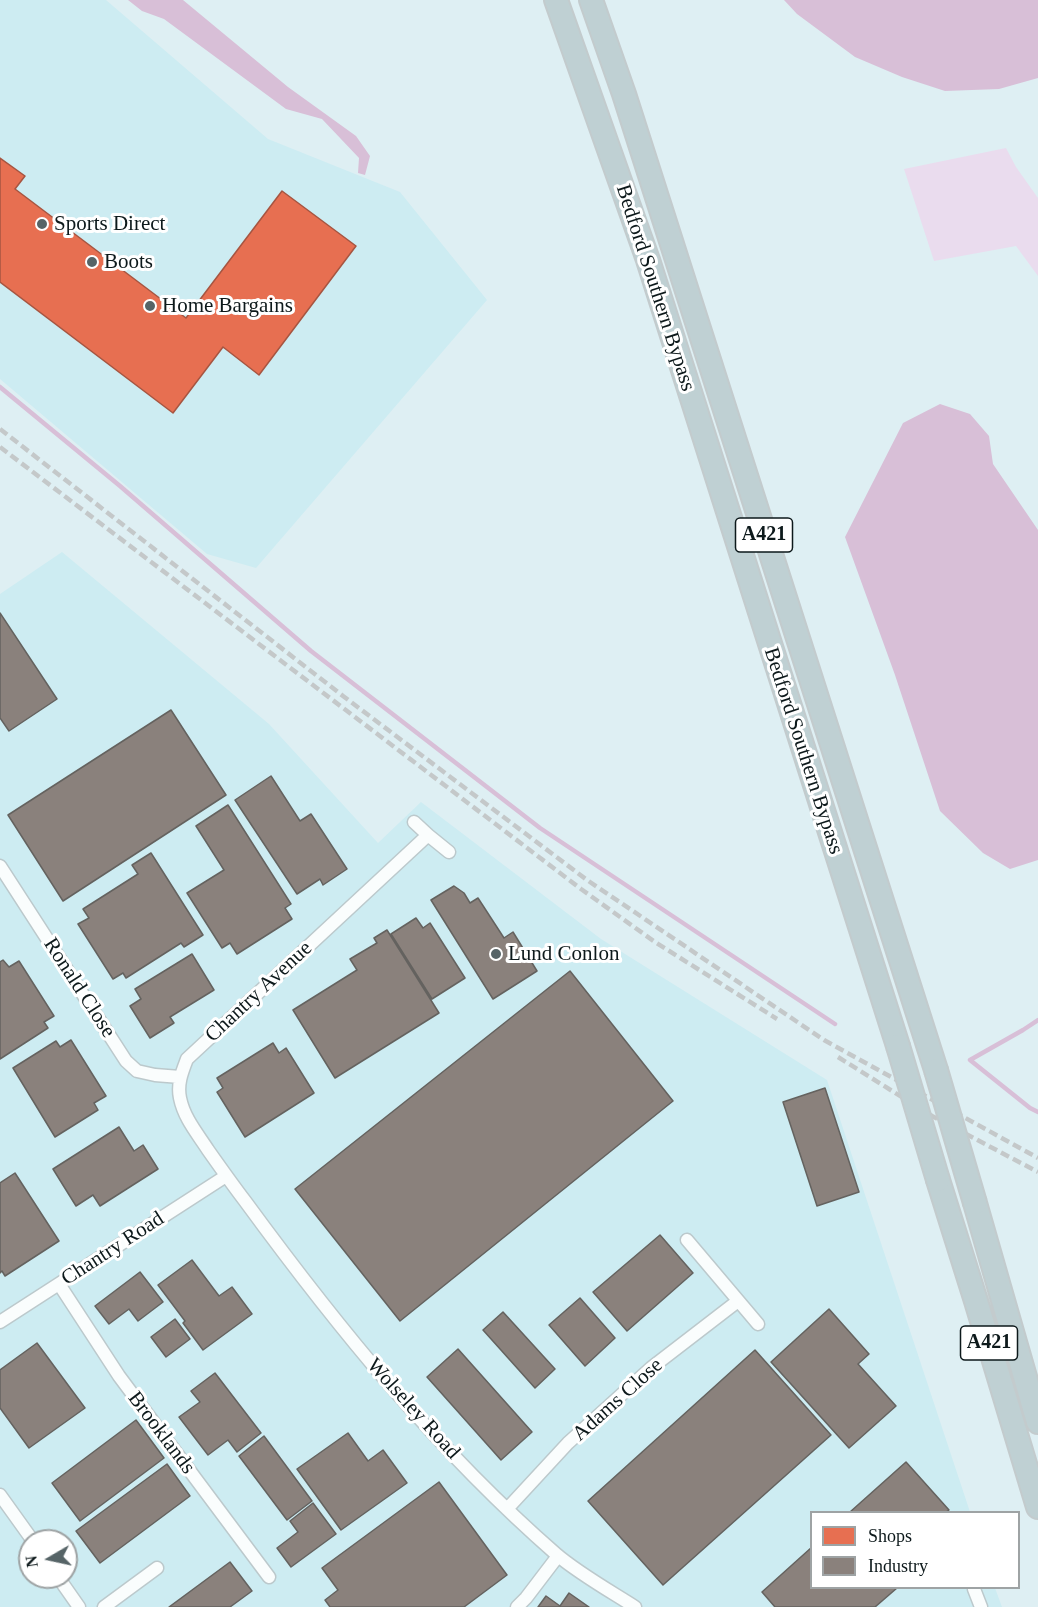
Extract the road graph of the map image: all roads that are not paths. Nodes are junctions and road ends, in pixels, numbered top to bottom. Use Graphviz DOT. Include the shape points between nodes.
graph roads {
  1 [pos="556,0"];
  2 [pos="591,0"];
  3 [pos="414,822"];
  4 [pos="428,836"];
  5 [pos="449,852"];
  6 [pos="0,866"];
  7 [pos="180,1077"];
  8 [pos="226,1176"];
  9 [pos="687,1240"];
  10 [pos="59,1284"];
  11 [pos="738,1301"];
  12 [pos="0,1322"];
  13 [pos="758,1324"];
  14 [pos="1038,1422"];
  15 [pos="0,1495"];
  16 [pos="1038,1507"];
  17 [pos="507,1509"];
  18 [pos="24,1529"];
  19 [pos="558,1556"];
  20 [pos="157,1568"];
  21 [pos="269,1577"];
  22 [pos="66,1589"];
  23 [pos="974,1589"];
  24 [pos="79,1607"];
  25 [pos="104,1607"];
  26 [pos="517,1607"];
  27 [pos="635,1607"];
  28 [pos="981,1607"];
  1 -- 16 [label="highway, Bedford Southern Bypass / A421, bridge" via="648,260 898,1046"];
  2 -- 14 [label="highway, Bedford Southern Bypass / A421, bridge" via="936,1070"];
  3 -- 4 [label="street"];
  4 -- 5 [label="street"];
  4 -- 7 [label="street, Chantry Avenue" via="187,1059"];
  6 -- 7 [label="street, Ronald Close" via="126,1061 137,1071"];
  7 -- 8 [label="street" via="179,1097 187,1119"];
  8 -- 10 [label="street, Chantry Road"];
  8 -- 17 [label="street, Wolseley Road" via="384,1379 446,1449"];
  9 -- 11 [label="street"];
  10 -- 12 [label="street, Chantry Road"];
  10 -- 21 [label="street, Brooklands" via="119,1376"];
  11 -- 13 [label="street"];
  11 -- 17 [label="street, Adams Close" via="651,1368 568,1443"];
  15 -- 18 [label="street"];
  17 -- 19 [label="street, Wolseley Road"];
  19 -- 26 [label="street"];
  19 -- 27 [label="street, Wolseley Road"];
  20 -- 25 [label="street"];
  22 -- 24 [label="street"];
  23 -- 28 [label="street"];
}
